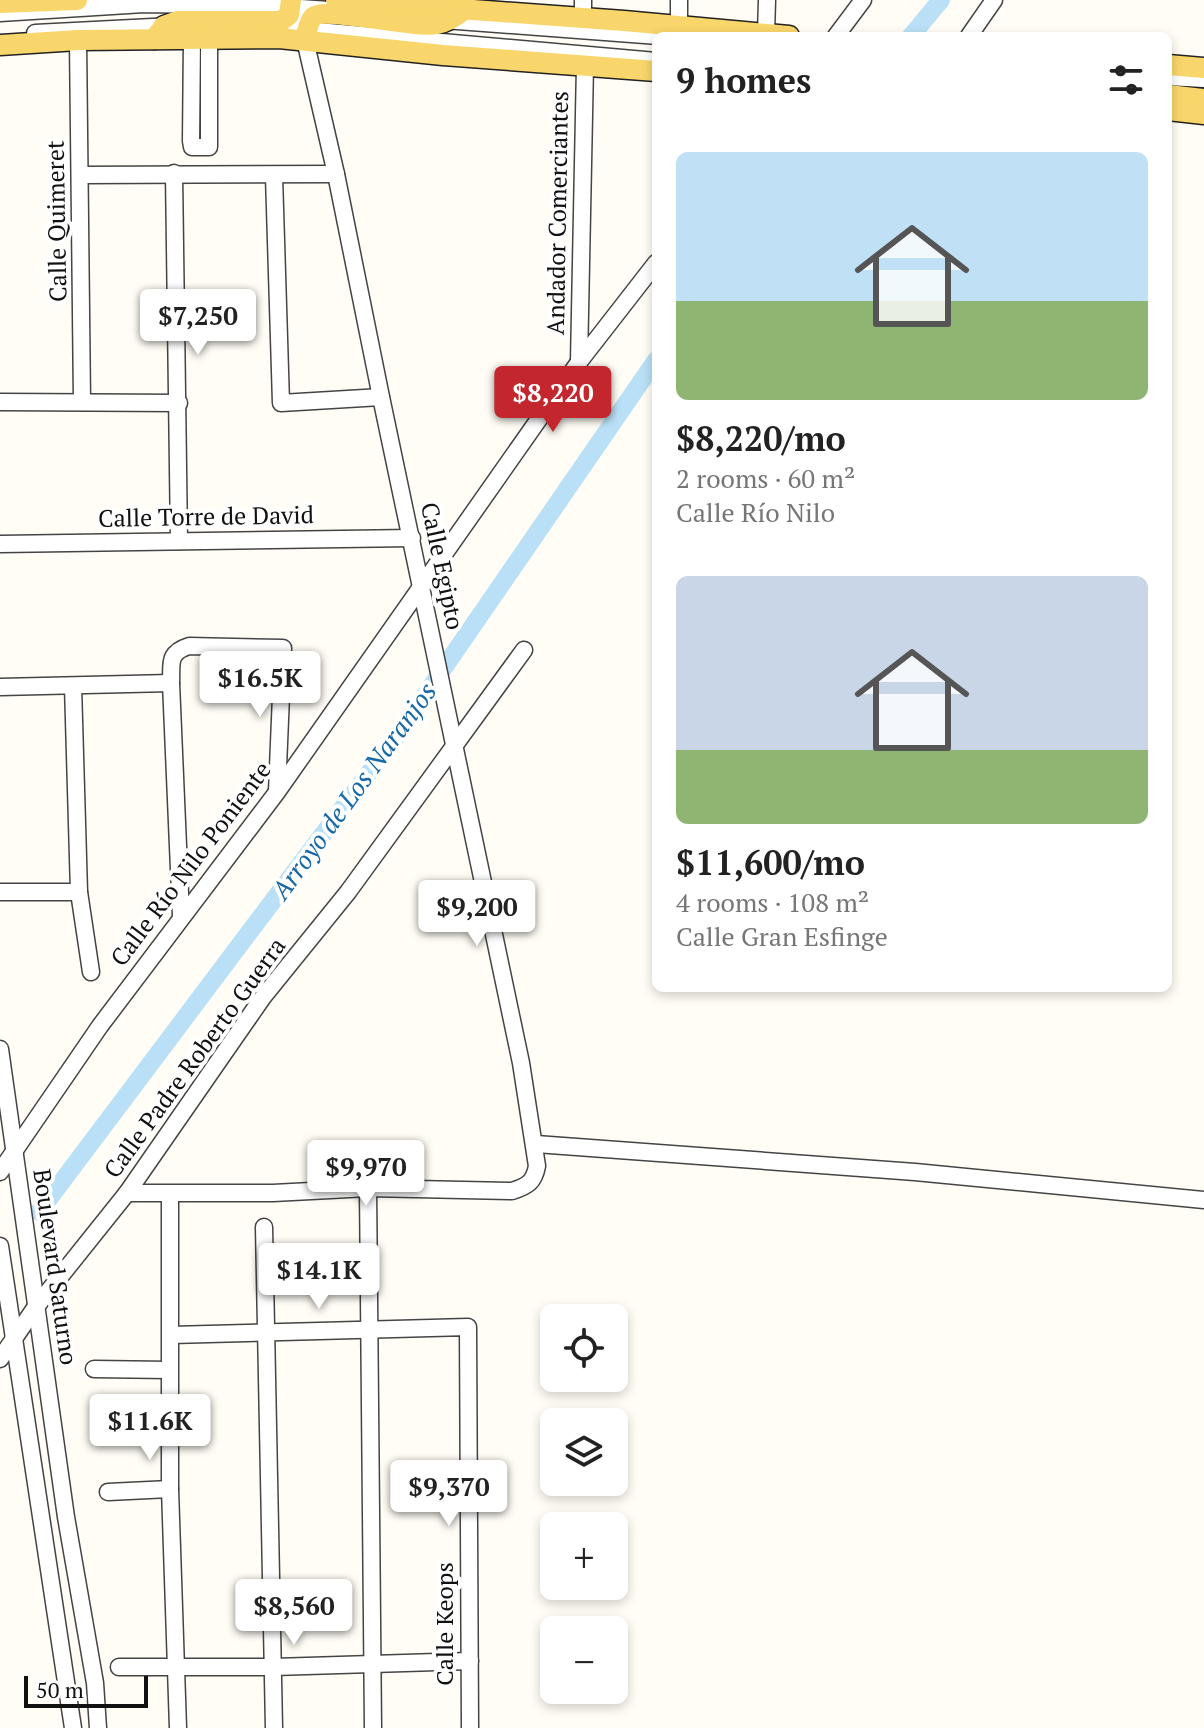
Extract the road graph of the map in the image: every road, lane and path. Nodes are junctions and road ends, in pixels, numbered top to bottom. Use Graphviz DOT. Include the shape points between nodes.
graph roads {
  1 [pos="62,0"];
  2 [pos="77,0"];
  3 [pos="336,0"];
  4 [pos="679,0"];
  5 [pos="767,0"];
  6 [pos="994,0"];
  7 [pos="861,1"];
  8 [pos="0,3"];
  9 [pos="292,4"];
  10 [pos="583,9"];
  11 [pos="0,13"];
  12 [pos="456,16"];
  13 [pos="679,26"];
  14 [pos="159,32"];
  15 [pos="744,32"];
  16 [pos="766,32"];
  17 [pos="839,32"];
  18 [pos="972,32"];
  19 [pos="304,33"];
  20 [pos="0,35"];
  21 [pos="652,35"];
  22 [pos="201,38"];
  23 [pos="78,40"];
  24 [pos="0,45"];
  25 [pos="652,61"];
  26 [pos="585,65"];
  27 [pos="1172,65"];
  28 [pos="1204,68"];
  29 [pos="652,71"];
  30 [pos="1172,77"];
  31 [pos="1204,79"];
  32 [pos="1172,98"];
  33 [pos="1204,102"];
  34 [pos="1172,110"];
  35 [pos="1204,114"];
  36 [pos="174,173"];
  37 [pos="336,174"];
  38 [pos="81,175"];
  39 [pos="274,176"];
  40 [pos="652,268"];
  41 [pos="579,362"];
  42 [pos="381,397"];
  43 [pos="0,402"];
  44 [pos="82,402"];
  45 [pos="179,403"];
  46 [pos="412,538"];
  47 [pos="179,541"];
  48 [pos="0,544"];
  49 [pos="422,585"];
  50 [pos="524,650"];
  51 [pos="171,683"];
  52 [pos="73,686"];
  53 [pos="0,687"];
  54 [pos="455,744"];
  55 [pos="277,792"];
  56 [pos="0,892"];
  57 [pos="79,892"];
  58 [pos="181,916"];
  59 [pos="91,972"];
  60 [pos="0,1049"];
  61 [pos="536,1144"];
  62 [pos="15,1153"];
  63 [pos="0,1172"];
  64 [pos="368,1188"];
  65 [pos="127,1193"];
  66 [pos="170,1195"];
  67 [pos="1204,1200"];
  68 [pos="264,1227"];
  69 [pos="0,1246"];
  70 [pos="35,1308"];
  71 [pos="369,1329"];
  72 [pos="267,1333"];
  73 [pos="171,1335"];
  74 [pos="13,1341"];
  75 [pos="0,1359"];
  76 [pos="94,1369"];
  77 [pos="169,1370"];
  78 [pos="170,1489"];
  79 [pos="108,1492"];
  80 [pos="470,1661"];
  81 [pos="372,1664"];
  82 [pos="175,1666"];
  83 [pos="119,1667"];
  84 [pos="274,1667"];
  85 [pos="73,1728"];
  86 [pos="98,1728"];
  87 [pos="178,1728"];
  88 [pos="274,1728"];
  89 [pos="373,1728"];
  90 [pos="470,1728"];
  1 -- 2 [label="main road"];
  1 -- 8 [label="main road"];
  3 -- 12 [label="main road"];
  4 -- 13 [label="street"];
  5 -- 16 [label="street"];
  6 -- 18 [label="street"];
  7 -- 17 [label="street"];
  9 -- 11 [label="street" via="144,4"];
  9 -- 12 [label="street"];
  9 -- 14 [label="main road" via="281,21 178,21"];
  9 -- 19 [label="street, Calle Egipto"];
  10 -- 12 [label="main road"];
  10 -- 13 [label="main road"];
  12 -- 19 [label="main road" via="416,25 318,14"];
  12 -- 21 [label="street"];
  13 -- 15 [label="main road"];
  14 -- 19 [label="street"];
  14 -- 20 [label="street"];
  14 -- 22 [label="main road"];
  14 -- 23 [label="main road"];
  19 -- 22 [label="main road"];
  19 -- 25 [label="street"];
  19 -- 26 [label="main road" via="443,55"];
  19 -- 37 [label="street, Calle Egipto"];
  22 -- 22 [label="street" via="191,141 192,147 209,147"];
  23 -- 24 [label="main road"];
  23 -- 38 [label="street, Calle Quimeret"];
  26 -- 29 [label="main road"];
  26 -- 41 [label="street, Andador Comerciantes"];
  27 -- 28 [label="main road"];
  30 -- 31 [label="street"];
  32 -- 33 [label="main road"];
  34 -- 35 [label="main road"];
  36 -- 38 [label="street"];
  36 -- 39 [label="street"];
  36 -- 45 [label="street"];
  37 -- 39 [label="street"];
  37 -- 42 [label="street, Calle Egipto"];
  38 -- 44 [label="street, Calle Quimeret"];
  39 -- 42 [label="street" via="281,403"];
  40 -- 41 [label="street, Calle Río Nilo Poniente"];
  41 -- 49 [label="street, Calle Río Nilo Poniente"];
  42 -- 46 [label="street, Calle Egipto"];
  43 -- 44 [label="street"];
  44 -- 45 [label="street"];
  45 -- 47 [label="street"];
  46 -- 47 [label="street, Calle Torre de David"];
  46 -- 49 [label="street, Calle Egipto"];
  47 -- 48 [label="street, Calle Torre de David"];
  49 -- 54 [label="street, Calle Egipto"];
  49 -- 55 [label="street, Calle Río Nilo Poniente"];
  50 -- 54 [label="street, Calle Padre Roberto Guerra"];
  51 -- 52 [label="street"];
  51 -- 55 [label="street" via="173,656 189,646 283,648"];
  51 -- 58 [label="street"];
  52 -- 53 [label="street"];
  52 -- 57 [label="street"];
  54 -- 61 [label="street, Calle Egipto"];
  54 -- 65 [label="street, Calle Padre Roberto Guerra" via="348,892 263,997"];
  55 -- 58 [label="street, Calle Río Nilo Poniente"];
  56 -- 57 [label="street"];
  57 -- 59 [label="street"];
  58 -- 62 [label="street, Calle Río Nilo Poniente"];
  60 -- 62 [label="street, Boulevard Saturno"];
  61 -- 64 [label="street, Calle Egipto" via="534,1180 512,1191"];
  61 -- 67 [label="street"];
  62 -- 63 [label="street, Calle Río Nilo Poniente"];
  62 -- 70 [label="street, Boulevard Saturno"];
  64 -- 66 [label="street"];
  64 -- 71 [label="street"];
  65 -- 66 [label="street"];
  65 -- 70 [label="street, Calle Padre Roberto Guerra"];
  66 -- 73 [label="street"];
  68 -- 72 [label="street"];
  69 -- 74 [label="street"];
  70 -- 74 [label="street, Calle Padre Roberto Guerra"];
  70 -- 86 [label="street, Boulevard Saturno"];
  71 -- 72 [label="street"];
  71 -- 80 [label="street, Calle Keops" via="468,1327"];
  71 -- 81 [label="street"];
  72 -- 73 [label="street"];
  72 -- 84 [label="street"];
  73 -- 77 [label="street"];
  74 -- 75 [label="street, Calle Padre Roberto Guerra"];
  74 -- 85 [label="street"];
  76 -- 77 [label="street"];
  77 -- 78 [label="street"];
  78 -- 79 [label="street"];
  78 -- 82 [label="street"];
  80 -- 81 [label="street"];
  80 -- 90 [label="street, Calle Keops"];
  81 -- 84 [label="street"];
  81 -- 89 [label="street"];
  82 -- 83 [label="street"];
  82 -- 84 [label="street"];
  82 -- 87 [label="street"];
  84 -- 88 [label="street"];
}
